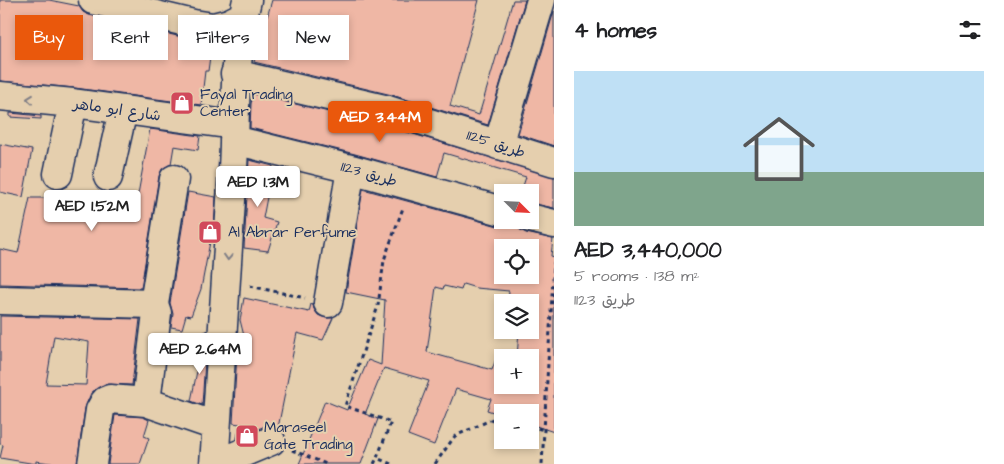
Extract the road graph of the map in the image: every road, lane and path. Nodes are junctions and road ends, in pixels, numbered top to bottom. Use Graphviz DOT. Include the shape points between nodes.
graph roads {
  1 [pos="93,0"];
  2 [pos="542,0"];
  3 [pos="141,6"];
  4 [pos="245,8"];
  5 [pos="235,74"];
  6 [pos="0,96"];
  7 [pos="73,104"];
  8 [pos="123,110"];
  9 [pos="234,133"];
  10 [pos="498,145"];
  11 [pos="554,162"];
  12 [pos="351,169"];
  13 [pos="58,174"];
  14 [pos="108,177"];
  15 [pos="174,179"];
  16 [pos="410,186"];
  17 [pos="494,209"];
  18 [pos="539,220"];
  19 [pos="554,224"];
  20 [pos="554,262"];
  21 [pos="226,280"];
  22 [pos="0,300"];
  23 [pos="328,303"];
  24 [pos="154,304"];
  25 [pos="552,336"];
  26 [pos="146,402"];
  27 [pos="494,418"];
  28 [pos="204,422"];
  29 [pos="539,429"];
  30 [pos="544,430"];
  31 [pos="271,441"];
  32 [pos="377,458"];
  33 [pos="92,464"];
  34 [pos="215,464"];
  35 [pos="326,464"];
  36 [pos="374,464"];
  37 [pos="392,464"];
  38 [pos="435,464"];
  39 [pos="542,464"];
  1 -- 3 [label="street"];
  2 -- 10 [label="street"];
  3 -- 4 [label="street" via="213,27 230,23"];
  4 -- 5 [label="street"];
  5 -- 9 [label="street"];
  5 -- 10 [label="street, طريق 1125" via="388,110"];
  7 -- 6 [label="street, شارع ابو ماهر, one-way"];
  7 -- 8 [label="street, شارع ابو ماهر"];
  7 -- 13 [label="street"];
  8 -- 9 [label="street, شارع ابو ماهر"];
  8 -- 14 [label="street"];
  9 -- 12 [label="street, طريق 1123"];
  9 -- 21 [label="street, one-way"];
  10 -- 11 [label="street, طريق 1125"];
  12 -- 16 [label="street, طريق 1123"];
  12 -- 23 [label="street"];
  15 -- 24 [label="street"];
  16 -- 17 [label="street, طريق 1123"];
  16 -- 32 [label="path" via="384,260 378,306 345,406 391,422"];
  18 -- 19 [label="street"];
  20 -- 25 [label="path"];
  21 -- 23 [label="path"];
  21 -- 34 [label="street"];
  22 -- 24 [label="street"];
  24 -- 26 [label="street" via="157,313"];
  25 -- 30 [label="path"];
  26 -- 28 [label="street"];
  26 -- 33 [label="street" via="105,401 100,410"];
  27 -- 38 [label="path" via="455,436"];
  29 -- 30 [label="path"];
  30 -- 39 [label="path"];
  31 -- 34 [label="street"];
  31 -- 35 [label="path"];
  32 -- 36 [label="path"];
  32 -- 37 [label="path"];
}
